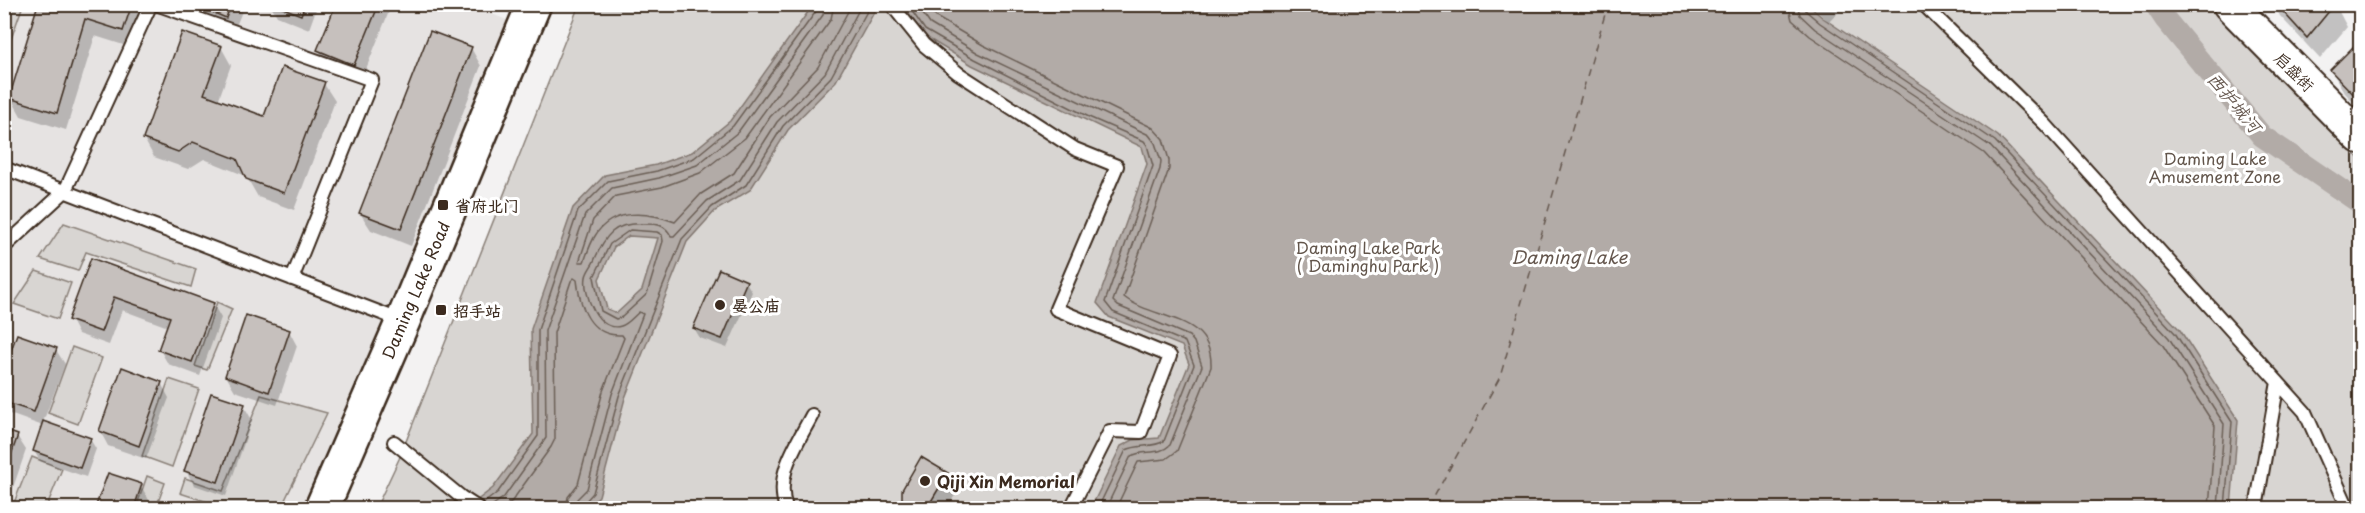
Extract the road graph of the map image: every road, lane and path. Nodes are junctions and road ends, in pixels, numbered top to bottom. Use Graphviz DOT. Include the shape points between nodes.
graph roads {
  1 [pos="151,4"];
  2 [pos="156,4"];
  3 [pos="534,4"];
  4 [pos="552,4"];
  5 [pos="891,4"];
  6 [pos="1923,4"];
  7 [pos="2229,4"];
  8 [pos="2361,137"];
  9 [pos="4,168"];
  10 [pos="65,191"];
  11 [pos="4,247"];
  12 [pos="292,279"];
  13 [pos="403,321"];
  14 [pos="2278,382"];
  15 [pos="812,415"];
  16 [pos="394,442"];
  17 [pos="322,508"];
  18 [pos="341,508"];
  19 [pos="478,508"];
  20 [pos="786,508"];
  21 [pos="1071,508"];
  22 [pos="2256,508"];
  23 [pos="2348,508"];
  1 -- 10 [label="lane"];
  2 -- 12 [label="lane" via="372,80"];
  3 -- 13 [label="main road, Daming Lake Road"];
  4 -- 18 [label="main road, Daming Lake Road" via="503,138"];
  5 -- 21 [label="lane" via="924,45 958,73 1075,149 1117,166 1056,309 1170,356 1142,432 1110,431"];
  6 -- 14 [label="lane" via="2045,124"];
  7 -- 8 [label="street, 启盛街"];
  9 -- 10 [label="lane"];
  10 -- 11 [label="lane"];
  10 -- 12 [label="lane"];
  12 -- 13 [label="lane"];
  13 -- 17 [label="main road, Daming Lake Road"];
  14 -- 22 [label="lane"];
  14 -- 23 [label="lane" via="2305,412"];
  15 -- 20 [label="lane" via="785,468"];
  16 -- 19 [label="lane"];
}
